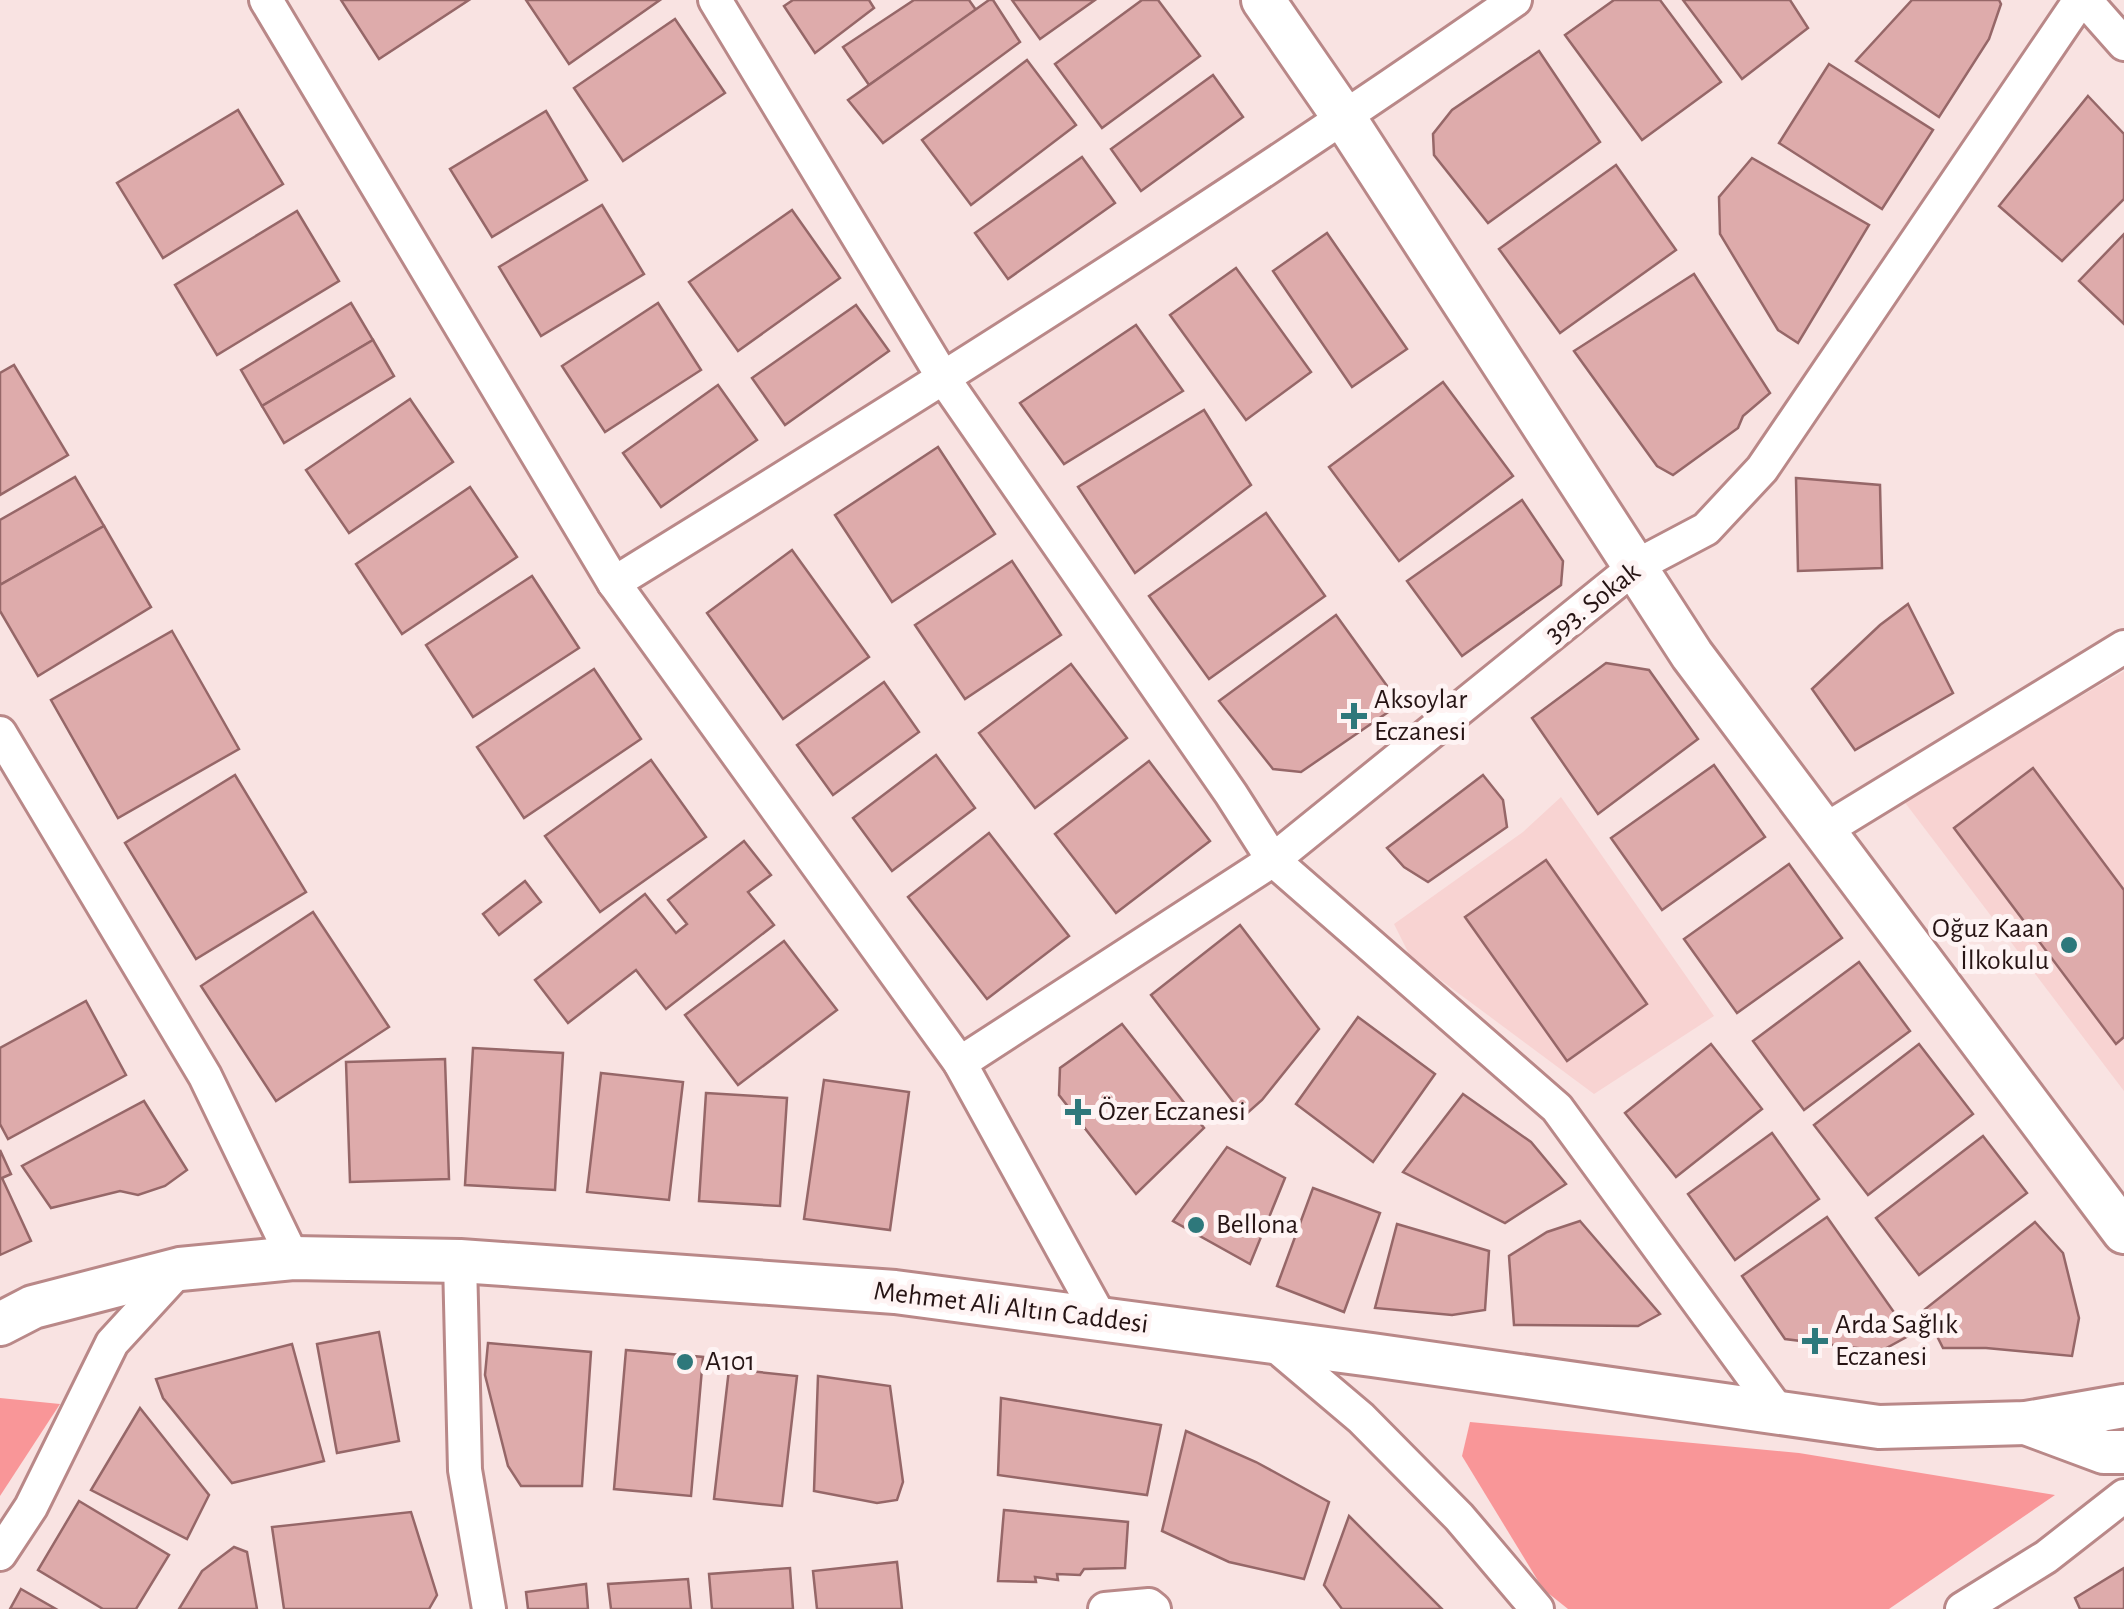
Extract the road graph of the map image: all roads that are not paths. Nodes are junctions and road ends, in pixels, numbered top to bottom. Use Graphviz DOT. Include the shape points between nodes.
graph roads {
  1 [pos="266,0"];
  2 [pos="714,0"];
  3 [pos="1263,0"];
  4 [pos="1515,0"];
  5 [pos="2082,0"];
  6 [pos="2124,44"];
  7 [pos="1345,119"];
  8 [pos="944,380"];
  9 [pos="1636,566"];
  10 [pos="614,584"];
  11 [pos="2124,646"];
  12 [pos="0,734"];
  13 [pos="1826,830"];
  14 [pos="1272,860"];
  15 [pos="960,1063"];
  16 [pos="2124,1232"];
  17 [pos="294,1258"];
  18 [pos="460,1261"];
  19 [pos="180,1269"];
  20 [pos="1101,1319"];
  21 [pos="0,1324"];
  22 [pos="1270,1341"];
  23 [pos="2124,1406"];
  24 [pos="1778,1410"];
  25 [pos="2026,1423"];
  26 [pos="2124,1452"];
  27 [pos="2117,1505"];
  28 [pos="0,1554"];
  29 [pos="489,1609"];
  30 [pos="1105,1609"];
  31 [pos="1154,1609"];
  32 [pos="1537,1609"];
  33 [pos="1962,1609"];
  1 -- 10 [label="street"];
  2 -- 8 [label="street"];
  3 -- 7 [label="street"];
  4 -- 7 [label="street"];
  5 -- 6 [label="street"];
  5 -- 9 [label="street, 393. Sokak" via="1762,469 1706,529"];
  7 -- 8 [label="street"];
  7 -- 9 [label="street"];
  8 -- 10 [label="street"];
  8 -- 14 [label="street"];
  9 -- 13 [label="street" via="1692,655"];
  9 -- 14 [label="street, 393. Sokak"];
  10 -- 15 [label="street"];
  11 -- 13 [label="street"];
  12 -- 17 [label="street" via="205,1076"];
  13 -- 16 [label="street"];
  14 -- 15 [label="street, 393. Sokak"];
  14 -- 24 [label="street" via="1556,1108"];
  15 -- 20 [label="street"];
  17 -- 18 [label="street, Mehmet Ali Altın Caddesi"];
  17 -- 19 [label="street, Mehmet Ali Altın Caddesi"];
  18 -- 20 [label="street, Mehmet Ali Altın Caddesi" via="894,1292"];
  18 -- 29 [label="street" via="465,1470"];
  19 -- 21 [label="street, Mehmet Ali Altın Caddesi" via="33,1307"];
  19 -- 28 [label="street" via="112,1343"];
  20 -- 22 [label="street, Mehmet Ali Altın Caddesi"];
  22 -- 24 [label="street, Mehmet Ali Altın Caddesi"];
  22 -- 32 [label="street" via="1375,1432"];
  23 -- 25 [label="street"];
  24 -- 25 [label="street, Mehmet Ali Altın Caddesi" via="1879,1427"];
  25 -- 26 [label="street" via="2104,1452"];
  27 -- 33 [label="street"];
  30 -- 31 [label="street"];
}
